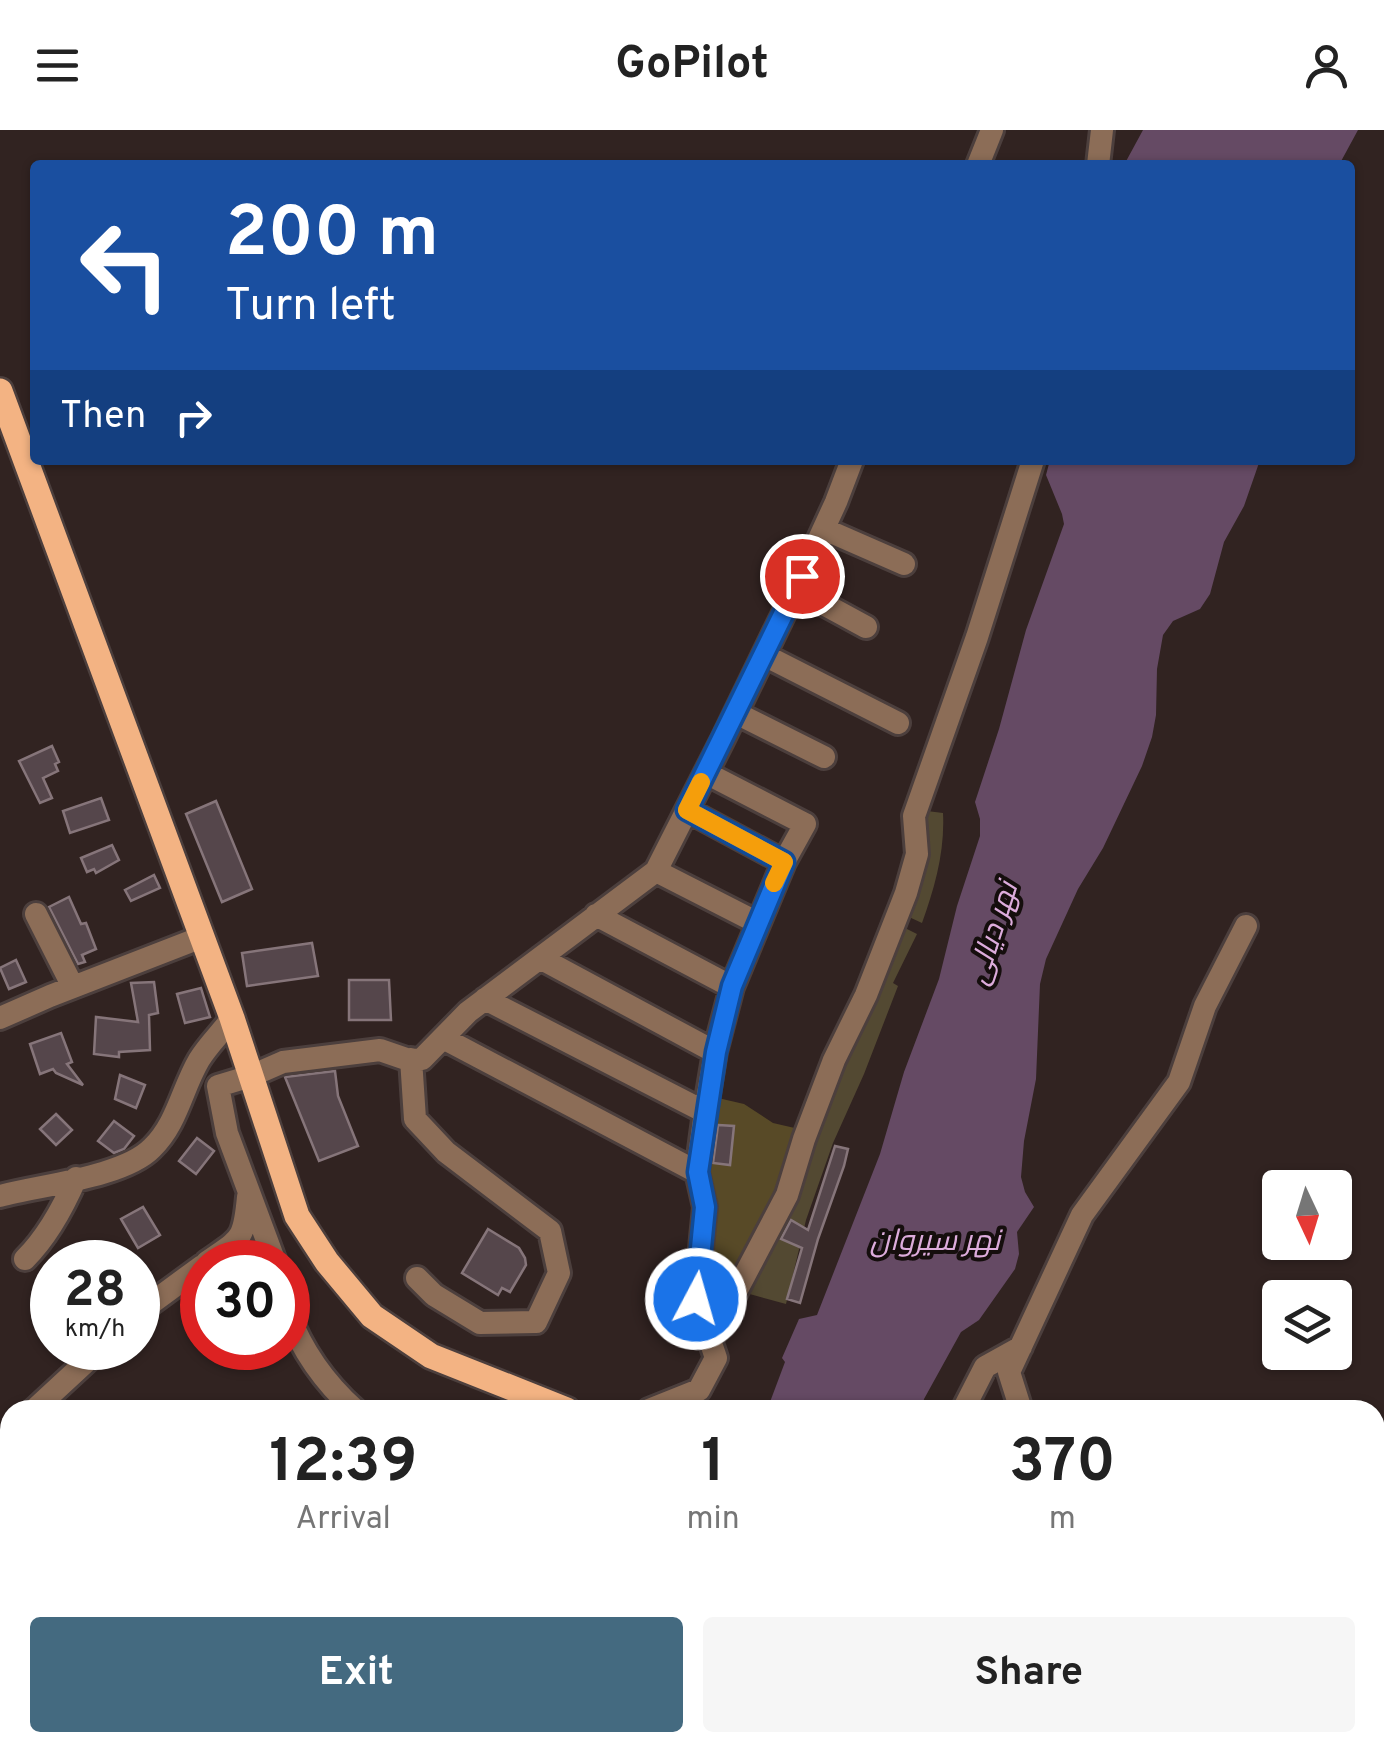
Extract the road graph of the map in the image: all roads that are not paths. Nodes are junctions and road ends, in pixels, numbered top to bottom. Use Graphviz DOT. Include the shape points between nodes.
graph roads {
  1 [pos="992,130"];
  2 [pos="1102,130"];
  3 [pos="980,160"];
  4 [pos="1099,160"];
  5 [pos="0,390"];
  6 [pos="850,465"];
  7 [pos="1031,465"];
  8 [pos="824,529"];
  9 [pos="904,564"];
  10 [pos="796,589"];
  11 [pos="866,627"];
  12 [pos="764,655"];
  13 [pos="736,714"];
  14 [pos="898,724"];
  15 [pos="824,758"];
  16 [pos="706,773"];
  17 [pos="687,810"];
  18 [pos="784,862"];
  19 [pos="656,871"];
  20 [pos="36,914"];
  21 [pos="596,915"];
  22 [pos="758,923"];
  23 [pos="1246,926"];
  24 [pos="202,937"];
  25 [pos="540,958"];
  26 [pos="732,986"];
  27 [pos="73,987"];
  28 [pos="485,998"];
  29 [pos="0,1018"];
  30 [pos="232,1018"];
  31 [pos="442,1038"];
  32 [pos="716,1052"];
  33 [pos="411,1060"];
  34 [pos="252,1076"];
  35 [pos="706,1112"];
  36 [pos="698,1172"];
  37 [pos="76,1178"];
  38 [pos="248,1194"];
  39 [pos="0,1196"];
  40 [pos="239,1240"];
  41 [pos="266,1240"];
  42 [pos="25,1259"];
  43 [pos="417,1278"];
  44 [pos="710,1341"];
  45 [pos="1021,1346"];
  46 [pos="310,1357"];
  47 [pos="77,1370"];
  48 [pos="45,1400"];
  49 [pos="343,1400"];
  50 [pos="541,1400"];
  51 [pos="674,1400"];
  52 [pos="968,1400"];
  53 [pos="1018,1400"];
  1 -- 3 [label="street"];
  2 -- 4 [label="street"];
  5 -- 24 [label="main road"];
  6 -- 8 [label="street"];
  7 -- 44 [label="street" via="914,816 917,854 906,893 834,1060 787,1195"];
  8 -- 9 [label="street"];
  8 -- 10 [label="street"];
  10 -- 11 [label="street"];
  10 -- 12 [label="street"];
  12 -- 13 [label="street"];
  12 -- 14 [label="street"];
  13 -- 15 [label="street"];
  13 -- 16 [label="street"];
  16 -- 17 [label="street"];
  16 -- 18 [label="street" via="805,824"];
  17 -- 18 [label="street"];
  17 -- 19 [label="street"];
  18 -- 22 [label="street"];
  19 -- 21 [label="street"];
  19 -- 22 [label="street"];
  20 -- 27 [label="street"];
  21 -- 25 [label="street"];
  21 -- 26 [label="street"];
  22 -- 26 [label="street"];
  23 -- 45 [label="street" via="1205,1006 1179,1082 1082,1216"];
  24 -- 27 [label="street"];
  24 -- 30 [label="main road"];
  25 -- 28 [label="street"];
  25 -- 32 [label="street"];
  26 -- 32 [label="street"];
  27 -- 29 [label="street"];
  28 -- 31 [label="street"];
  28 -- 35 [label="street"];
  30 -- 34 [label="main road"];
  30 -- 37 [label="street" via="200,1059 152,1149"];
  31 -- 33 [label="street" via="422,1059"];
  31 -- 36 [label="street"];
  32 -- 35 [label="street"];
  33 -- 34 [label="street" via="380,1050 283,1062"];
  33 -- 43 [label="street" via="415,1119 446,1152 550,1231 558,1273 536,1322 480,1323"];
  34 -- 38 [label="street" via="218,1086"];
  34 -- 50 [label="main road" via="297,1216 372,1316 431,1356"];
  35 -- 36 [label="street"];
  36 -- 44 [label="street" via="705,1207 696,1299"];
  37 -- 39 [label="street"];
  37 -- 42 [label="street" via="62,1210"];
  38 -- 40 [label="street"];
  38 -- 41 [label="street"];
  44 -- 51 [label="street" via="716,1358 699,1390"];
  45 -- 52 [label="street" via="985,1367"];
  45 -- 53 [label="street" via="1010,1372"];
  46 -- 49 [label="street"];
  47 -- 48 [label="street"];
}
